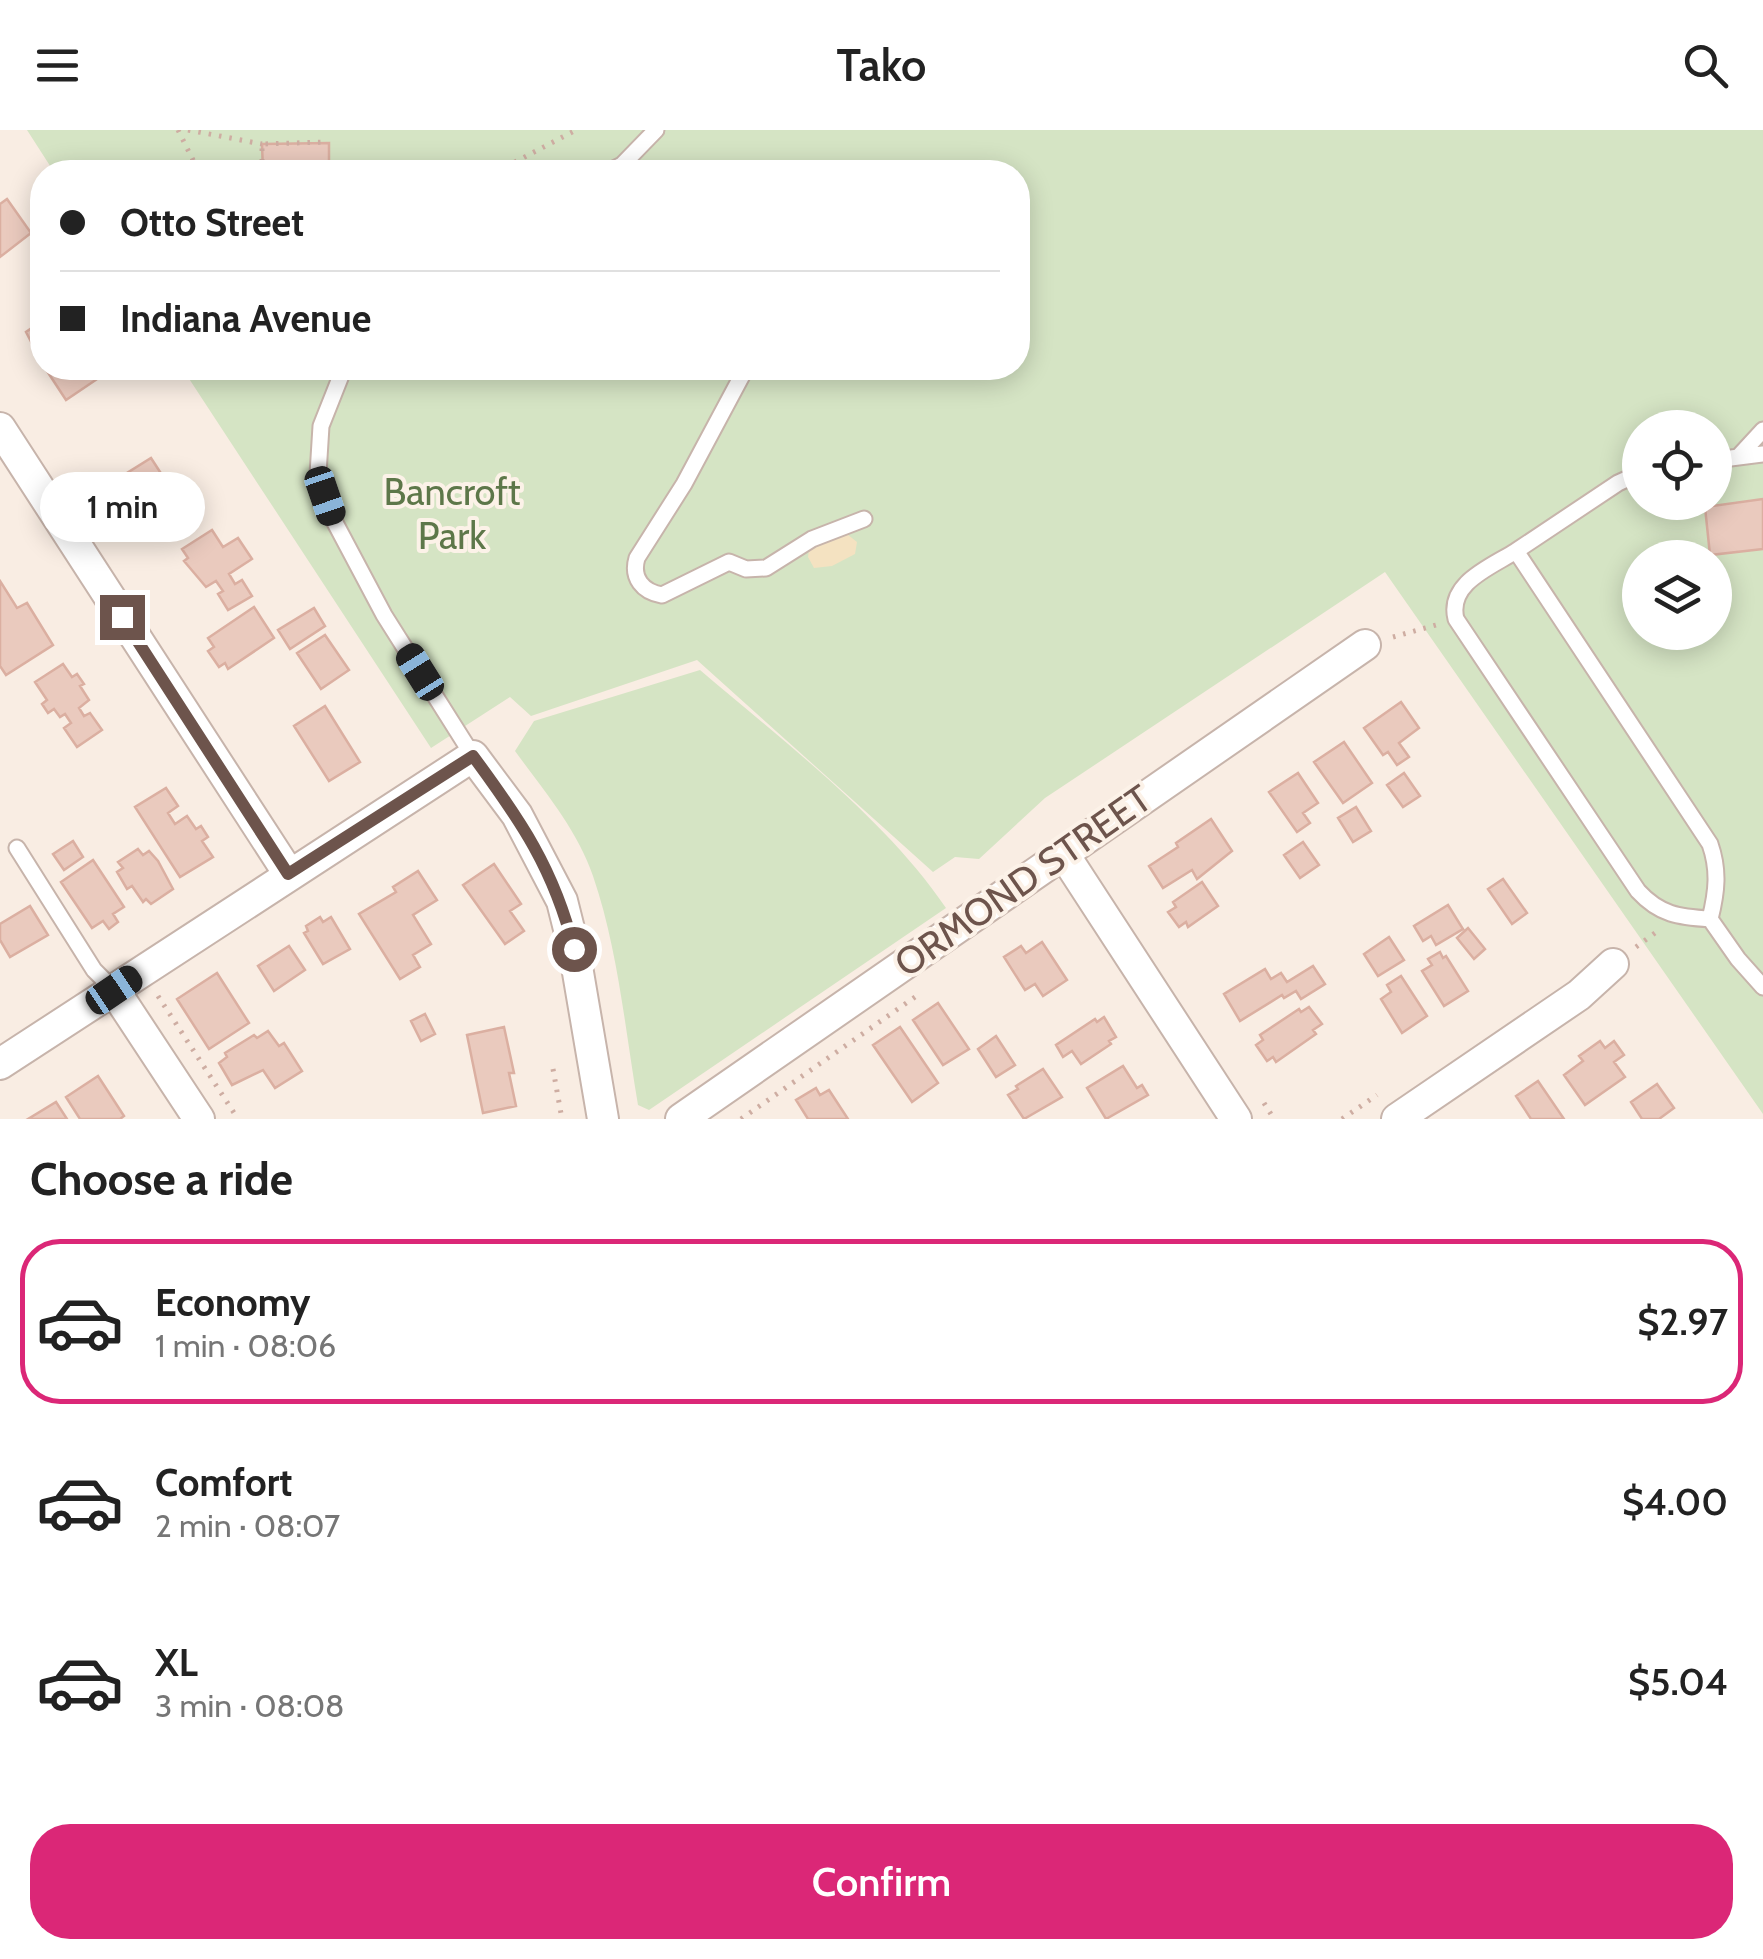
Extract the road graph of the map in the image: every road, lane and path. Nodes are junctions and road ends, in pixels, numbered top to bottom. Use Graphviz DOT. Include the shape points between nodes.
graph roads {
  1 [pos="178,130"];
  2 [pos="188,130"];
  3 [pos="576,130"];
  4 [pos="656,130"];
  5 [pos="328,142"];
  6 [pos="262,144"];
  7 [pos="193,160"];
  8 [pos="262,160"];
  9 [pos="519,160"];
  10 [pos="627,160"];
  11 [pos="339,380"];
  12 [pos="740,380"];
  13 [pos="0,428"];
  14 [pos="1763,430"];
  15 [pos="1763,454"];
  16 [pos="1739,456"];
  17 [pos="1732,457"];
  18 [pos="1622,481"];
  19 [pos="864,519"];
  20 [pos="1516,551"];
  21 [pos="1456,619"];
  22 [pos="1364,645"];
  23 [pos="473,756"];
  24 [pos="17,848"];
  25 [pos="1063,853"];
  26 [pos="288,874"];
  27 [pos="1677,917"];
  28 [pos="1710,919"];
  29 [pos="1613,964"];
  30 [pos="1763,987"];
  31 [pos="114,990"];
  32 [pos="156,993"];
  33 [pos="0,1064"];
  34 [pos="553,1069"];
  35 [pos="200,1119"];
  36 [pos="238,1119"];
  37 [pos="562,1119"];
  38 [pos="603,1119"];
  39 [pos="682,1119"];
  40 [pos="1236,1119"];
  41 [pos="1397,1119"];
  1 -- 7 [label="path"];
  2 -- 6 [label="path"];
  3 -- 9 [label="path"];
  4 -- 10 [label="lane"];
  5 -- 6 [label="path"];
  6 -- 8 [label="path"];
  11 -- 23 [label="lane" via="321,426 318,474 332,517 384,615"];
  12 -- 19 [label="lane" via="637,558 634,569 646,590 662,595 728,562 756,570"];
  13 -- 26 [label="street"];
  14 -- 16 [label="lane"];
  15 -- 16 [label="lane"];
  16 -- 17 [label="lane"];
  18 -- 20 [label="lane"];
  20 -- 21 [label="lane" via="1457,592"];
  20 -- 28 [label="lane" via="1710,844 1717,865"];
  21 -- 22 [label="path"];
  21 -- 27 [label="lane" via="1638,892"];
  22 -- 25 [label="street, ORMOND STREET"];
  23 -- 26 [label="street"];
  23 -- 38 [label="street" via="517,815 562,901"];
  24 -- 31 [label="lane" via="94,970"];
  25 -- 39 [label="street, ORMOND STREET"];
  25 -- 40 [label="street"];
  26 -- 31 [label="street"];
  27 -- 28 [label="lane"];
  27 -- 29 [label="path"];
  28 -- 30 [label="lane"];
  29 -- 41 [label="street"];
  31 -- 33 [label="street"];
  31 -- 35 [label="street"];
  32 -- 36 [label="path"];
  34 -- 37 [label="path"];
}
